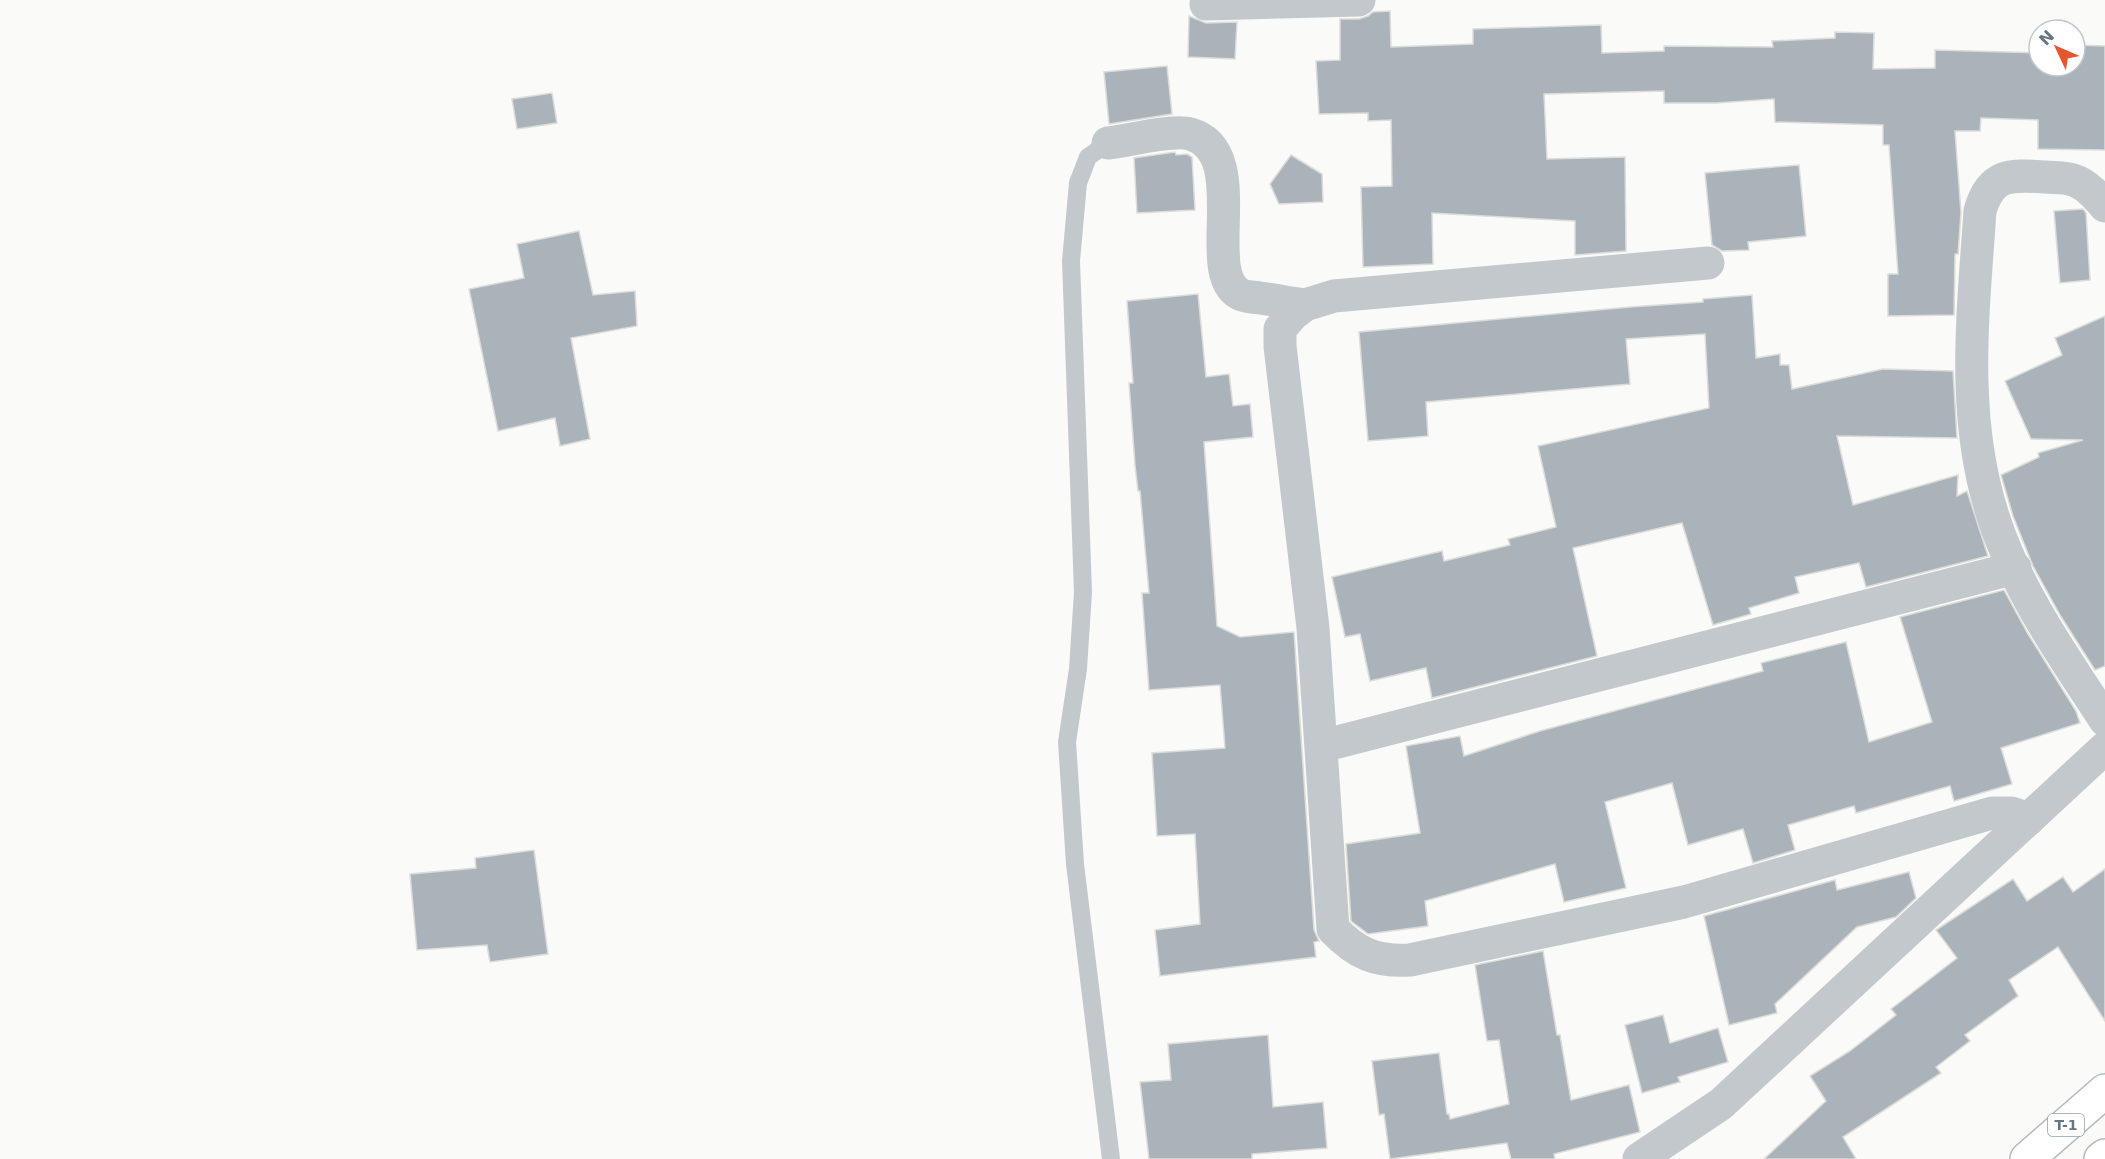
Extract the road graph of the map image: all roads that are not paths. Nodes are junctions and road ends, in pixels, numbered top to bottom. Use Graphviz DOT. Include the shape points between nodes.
graph roads {
  1 [pos="1359,0"];
  2 [pos="1206,4"];
  3 [pos="1108,143"];
  4 [pos="2105,206"];
  5 [pos="1708,263"];
  6 [pos="1305,305"];
  7 [pos="2015,568"];
  8 [pos="2105,720"];
  9 [pos="1322,746"];
  10 [pos="2105,748"];
  11 [pos="2029,819"];
  12 [pos="2105,1091"];
  13 [pos="2105,1156"];
  14 [pos="1111,1159"];
  15 [pos="1639,1159"];
  16 [pos="2026,1159"];
  17 [pos="2101,1159"];
  1 -- 2 [label="street"];
  3 -- 6 [label="street" via="1188,133 1208,142 1220,162 1222,266 1229,284 1241,295"];
  3 -- 14 [label="lane" via="1088,157 1078,183 1071,261 1083,592 1078,669 1067,742 1075,864"];
  4 -- 7 [label="street" via="2072,179 2010,175 1988,191 1980,211 1970,354 1974,428 1995,523"];
  5 -- 6 [label="street" via="1334,296"];
  6 -- 9 [label="street" via="1280,329 1280,346 1313,628"];
  7 -- 8 [label="street" via="2034,609"];
  7 -- 9 [label="street"];
  9 -- 11 [label="street" via="1333,929 1358,951 1392,961 1684,902 1992,813 2011,813"];
  10 -- 11 [label="street"];
  11 -- 15 [label="street" via="1721,1104"];
  12 -- 16 [label="highway, T-1"];
  13 -- 17 [label="highway"];
}
